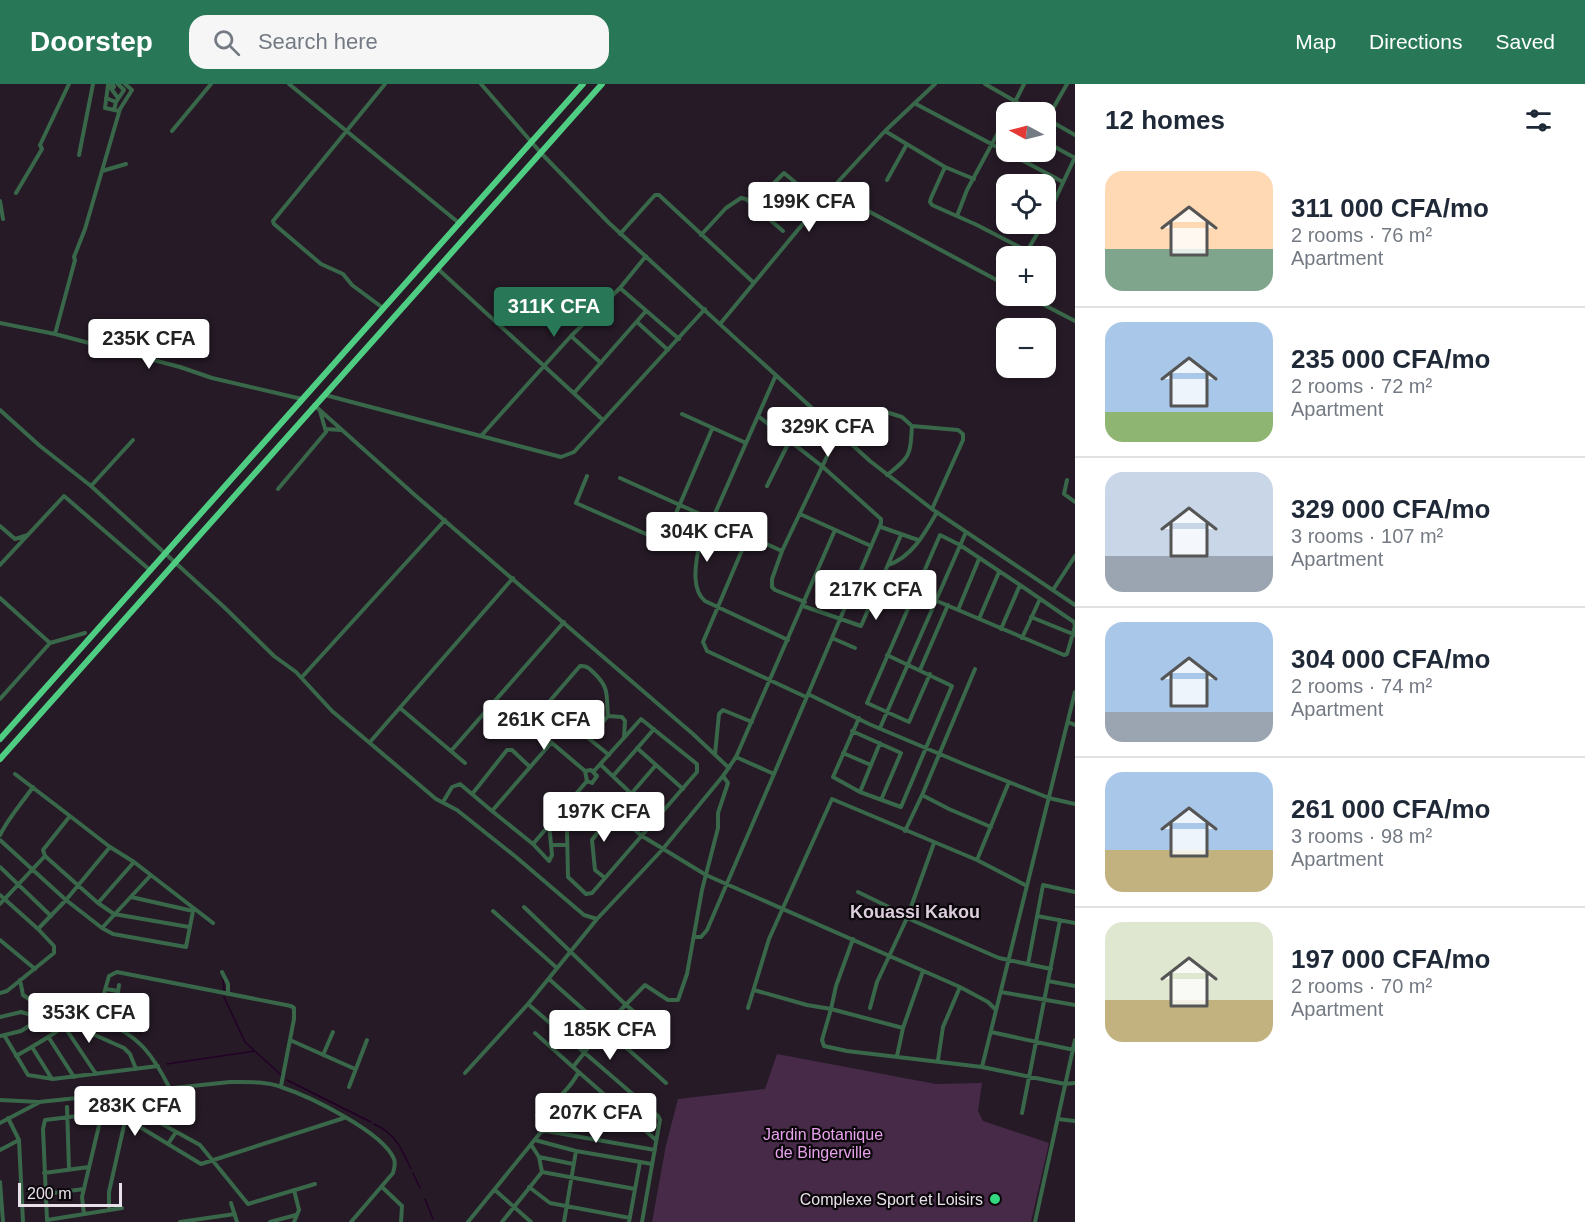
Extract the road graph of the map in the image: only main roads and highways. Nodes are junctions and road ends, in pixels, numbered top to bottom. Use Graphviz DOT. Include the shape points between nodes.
graph roads {
  1 [pos="583,84"];
  2 [pos="602,84"];
  3 [pos="0,739"];
  4 [pos="0,759"];
  1 -- 3 [label="highway"];
  2 -- 4 [label="highway"];
}
